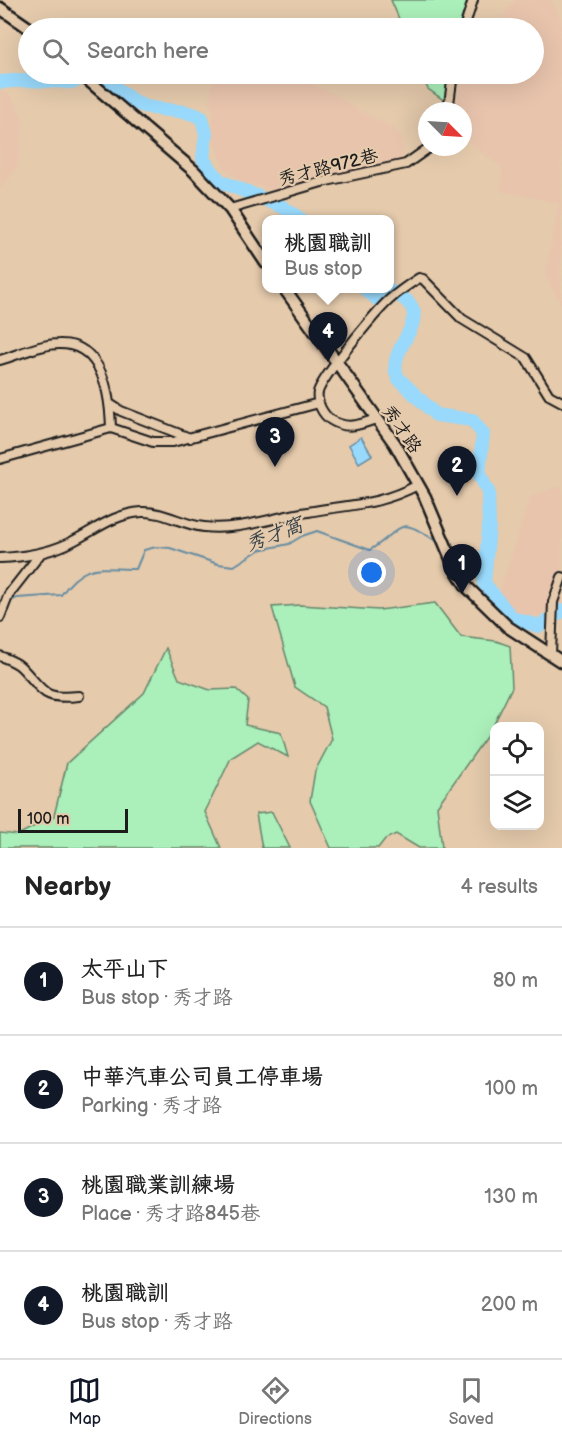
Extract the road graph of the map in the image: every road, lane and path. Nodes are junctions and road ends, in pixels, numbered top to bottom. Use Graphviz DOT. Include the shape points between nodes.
graph roads {
  1 [pos="473,0"];
  2 [pos="0,8"];
  3 [pos="467,18"];
  4 [pos="18,20"];
  5 [pos="93,84"];
  6 [pos="452,84"];
  7 [pos="449,102"];
  8 [pos="418,156"];
  9 [pos="230,209"];
  10 [pos="262,256"];
  11 [pos="288,293"];
  12 [pos="0,360"];
  13 [pos="337,364"];
  14 [pos="562,402"];
  15 [pos="319,403"];
  16 [pos="110,404"];
  17 [pos="375,419"];
  18 [pos="111,428"];
  19 [pos="191,439"];
  20 [pos="0,459"];
  21 [pos="418,484"];
  22 [pos="42,553"];
  23 [pos="0,558"];
  24 [pos="562,577"];
  25 [pos="0,617"];
  26 [pos="551,654"];
  27 [pos="0,656"];
  28 [pos="562,662"];
  29 [pos="79,696"];
  1 -- 3 [label="street"];
  2 -- 4 [label="main road"];
  5 -- 9 [label="main road" via="193,170"];
  6 -- 7 [label="street"];
  8 -- 9 [label="street, 秀才路972巷" via="406,164 322,182"];
  9 -- 10 [label="main road"];
  11 -- 13 [label="main road, 秀才路"];
  12 -- 16 [label="street" via="57,344 78,347 102,371"];
  13 -- 14 [label="street" via="387,302 419,278 462,319 526,358 549,395"];
  13 -- 15 [label="street" via="321,384"];
  13 -- 17 [label="main road, 秀才路"];
  15 -- 17 [label="street" via="328,418 348,427"];
  15 -- 19 [label="street"];
  16 -- 18 [label="street"];
  16 -- 19 [label="street"];
  17 -- 21 [label="main road, 秀才路"];
  18 -- 19 [label="street" via="153,441"];
  18 -- 20 [label="street"];
  21 -- 22 [label="street" via="388,499 352,508 226,527 204,527 153,513 115,517"];
  21 -- 26 [label="main road, 秀才路" via="467,587 508,627"];
  22 -- 23 [label="street"];
  22 -- 25 [label="street" via="9,594"];
  24 -- 26 [label="street" via="553,602"];
  26 -- 28 [label="main road, 秀才路"];
  27 -- 29 [label="street" via="19,665 39,689 57,698"];
}
